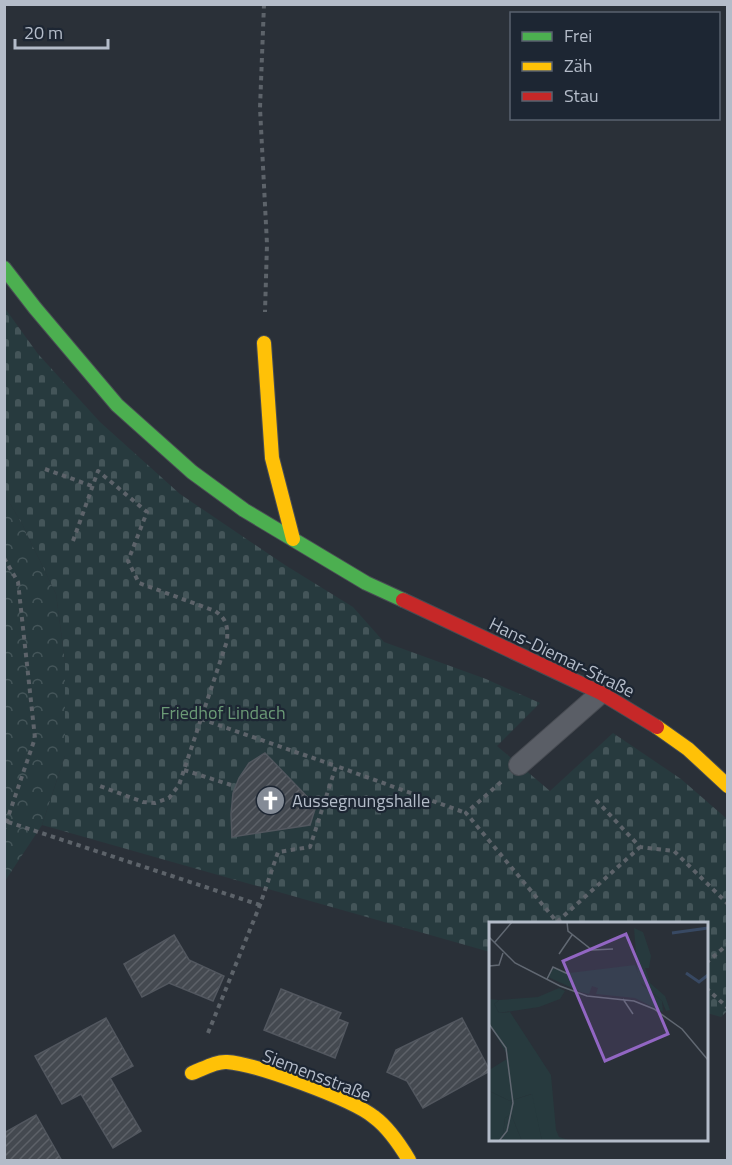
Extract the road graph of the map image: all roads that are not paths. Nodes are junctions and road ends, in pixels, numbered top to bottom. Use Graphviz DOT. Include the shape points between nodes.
graph roads {
  1 [pos="4,268"];
  2 [pos="264,344"];
  3 [pos="293,539"];
  4 [pos="600,693"];
  5 [pos="519,765"];
  6 [pos="728,786"];
  7 [pos="192,1072"];
  8 [pos="409,1161"];
  1 -- 3 [label="street, Hans-Diemar-Straße" via="117,405 192,472"];
  2 -- 3 [label="street" via="272,458"];
  3 -- 4 [label="street, Hans-Diemar-Straße" via="366,583"];
  4 -- 5 [label="lane"];
  4 -- 6 [label="street, Hans-Diemar-Straße" via="688,749"];
  7 -- 8 [label="street, Siemensstraße" via="225,1062 328,1094 373,1116"];
}
